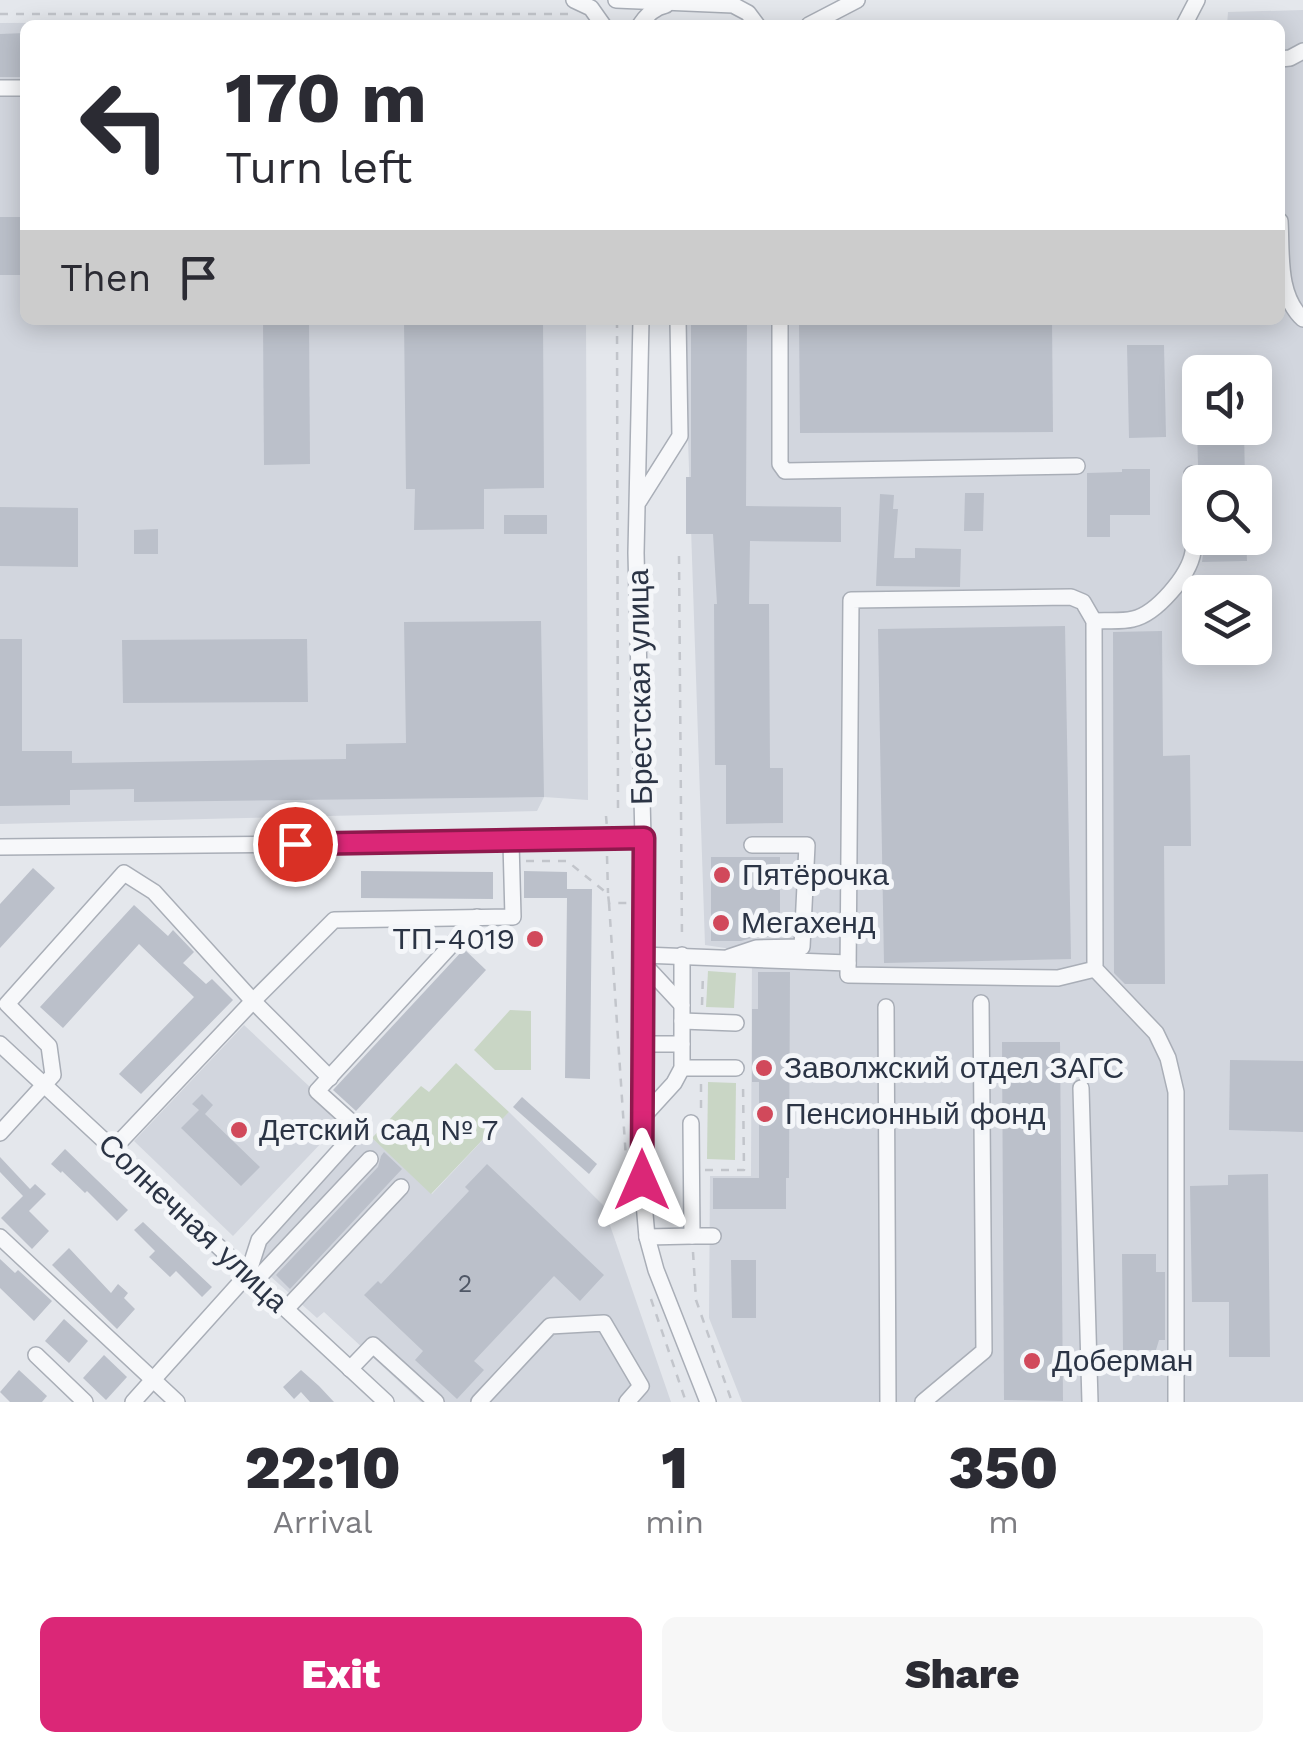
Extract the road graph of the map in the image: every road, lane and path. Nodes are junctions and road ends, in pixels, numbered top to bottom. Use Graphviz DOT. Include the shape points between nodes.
graph roads {
  1 [pos="616,0"];
  2 [pos="857,0"];
  3 [pos="675,4"];
  4 [pos="574,7"];
  5 [pos="0,14"];
  6 [pos="599,20"];
  7 [pos="644,20"];
  8 [pos="754,20"];
  9 [pos="819,20"];
  10 [pos="1285,286"];
  11 [pos="1303,319"];
  12 [pos="617,325"];
  13 [pos="640,325"];
  14 [pos="678,325"];
  15 [pos="780,325"];
  16 [pos="1078,466"];
  17 [pos="637,505"];
  18 [pos="1192,555"];
  19 [pos="678,556"];
  20 [pos="1094,620"];
  21 [pos="618,815"];
  22 [pos="606,816"];
  23 [pos="644,838"];
  24 [pos="607,840"];
  25 [pos="511,842"];
  26 [pos="752,844"];
  27 [pos="0,847"];
  28 [pos="125,847"];
  29 [pos="511,861"];
  30 [pos="124,873"];
  31 [pos="608,894"];
  32 [pos="629,903"];
  33 [pos="477,917"];
  34 [pos="682,955"];
  35 [pos="704,956"];
  36 [pos="728,957"];
  37 [pos="643,959"];
  38 [pos="848,963"];
  39 [pos="1095,969"];
  40 [pos="253,1001"];
  41 [pos="982,1003"];
  42 [pos="886,1007"];
  43 [pos="682,1013"];
  44 [pos="702,1022"];
  45 [pos="736,1023"];
  46 [pos="0,1044"];
  47 [pos="642,1044"];
  48 [pos="682,1044"];
  49 [pos="682,1068"];
  50 [pos="701,1068"];
  51 [pos="739,1072"];
  52 [pos="330,1078"];
  53 [pos="44,1084"];
  54 [pos="1081,1088"];
  55 [pos="642,1118"];
  56 [pos="696,1119"];
  57 [pos="0,1133"];
  58 [pos="113,1149"];
  59 [pos="370,1158"];
  60 [pos="701,1170"];
  61 [pos="401,1187"];
  62 [pos="692,1236"];
  63 [pos="712,1236"];
  64 [pos="0,1237"];
  65 [pos="647,1237"];
  66 [pos="252,1277"];
  67 [pos="286,1309"];
  68 [pos="36,1355"];
  69 [pos="350,1369"];
  70 [pos="154,1380"];
  71 [pos="85,1402"];
  72 [pos="132,1402"];
  73 [pos="177,1402"];
  74 [pos="386,1402"];
  75 [pos="436,1402"];
  76 [pos="478,1402"];
  77 [pos="627,1402"];
  78 [pos="708,1402"];
  79 [pos="732,1402"];
  80 [pos="888,1402"];
  81 [pos="923,1402"];
  82 [pos="1090,1402"];
  83 [pos="1176,1402"];
  1 -- 3 [label="street"];
  2 -- 9 [label="street"];
  3 -- 7 [label="street" via="659,6"];
  3 -- 8 [label="street" via="733,5"];
  4 -- 5 [label="path"];
  4 -- 6 [label="street" via="591,8"];
  10 -- 11 [label="street"];
  12 -- 21 [label="path"];
  13 -- 17 [label="street, Брестская улица"];
  14 -- 17 [label="street" via="680,436"];
  15 -- 16 [label="street" via="785,470"];
  17 -- 23 [label="street, Брестская улица"];
  18 -- 20 [label="street" via="1164,599 1146,613"];
  19 -- 34 [label="path"];
  20 -- 38 [label="street" via="1071,597 850,600"];
  20 -- 39 [label="street"];
  22 -- 24 [label="path"];
  23 -- 24 [label="street"];
  23 -- 37 [label="street, Брестская улица"];
  24 -- 25 [label="street"];
  24 -- 31 [label="path"];
  25 -- 28 [label="street"];
  25 -- 29 [label="street"];
  26 -- 36 [label="street" via="807,845 802,947 756,948"];
  27 -- 28 [label="street"];
  28 -- 30 [label="street"];
  29 -- 31 [label="path" via="566,861"];
  29 -- 33 [label="street" via="512,917"];
  30 -- 40 [label="street" via="154,892"];
  30 -- 53 [label="street" via="7,1004 49,1046 53,1075"];
  31 -- 32 [label="path" via="609,903"];
  33 -- 40 [label="street" via="334,920"];
  33 -- 52 [label="street"];
  34 -- 35 [label="street"];
  34 -- 37 [label="street"];
  34 -- 43 [label="street"];
  35 -- 36 [label="street"];
  35 -- 44 [label="path"];
  36 -- 38 [label="street"];
  37 -- 43 [label="street"];
  37 -- 47 [label="street, Брестская улица"];
  38 -- 39 [label="street" via="848,975 1058,978"];
  39 -- 83 [label="street" via="1156,1033 1176,1092"];
  40 -- 52 [label="street"];
  40 -- 58 [label="street"];
  41 -- 81 [label="street" via="984,1351"];
  42 -- 80 [label="street"];
  43 -- 44 [label="street"];
  43 -- 48 [label="street"];
  44 -- 45 [label="street"];
  46 -- 53 [label="street, Солнечная улица"];
  47 -- 48 [label="street"];
  47 -- 55 [label="street, Брестская улица"];
  48 -- 49 [label="street"];
  49 -- 50 [label="street"];
  49 -- 55 [label="street"];
  50 -- 51 [label="street"];
  50 -- 56 [label="path"];
  51 -- 60 [label="path" via="744,1170"];
  52 -- 66 [label="street" via="317,1091 359,1129 260,1240"];
  53 -- 57 [label="street"];
  53 -- 58 [label="street, Солнечная улица"];
  54 -- 82 [label="street"];
  55 -- 65 [label="street, Брестская улица"];
  56 -- 62 [label="street"];
  58 -- 66 [label="street, Солнечная улица"];
  59 -- 66 [label="street"];
  61 -- 67 [label="street"];
  62 -- 63 [label="street"];
  62 -- 65 [label="street"];
  62 -- 79 [label="path" via="696,1300"];
  64 -- 70 [label="street"];
  65 -- 78 [label="street, Брестская улица"];
  66 -- 67 [label="street, Солнечная улица"];
  66 -- 70 [label="street"];
  67 -- 69 [label="street, Солнечная улица"];
  68 -- 71 [label="street"];
  69 -- 74 [label="street, Солнечная улица"];
  69 -- 75 [label="street" via="373,1345"];
  70 -- 72 [label="street"];
  70 -- 73 [label="street"];
  76 -- 77 [label="street" via="550,1326 604,1323 642,1386"];
}
